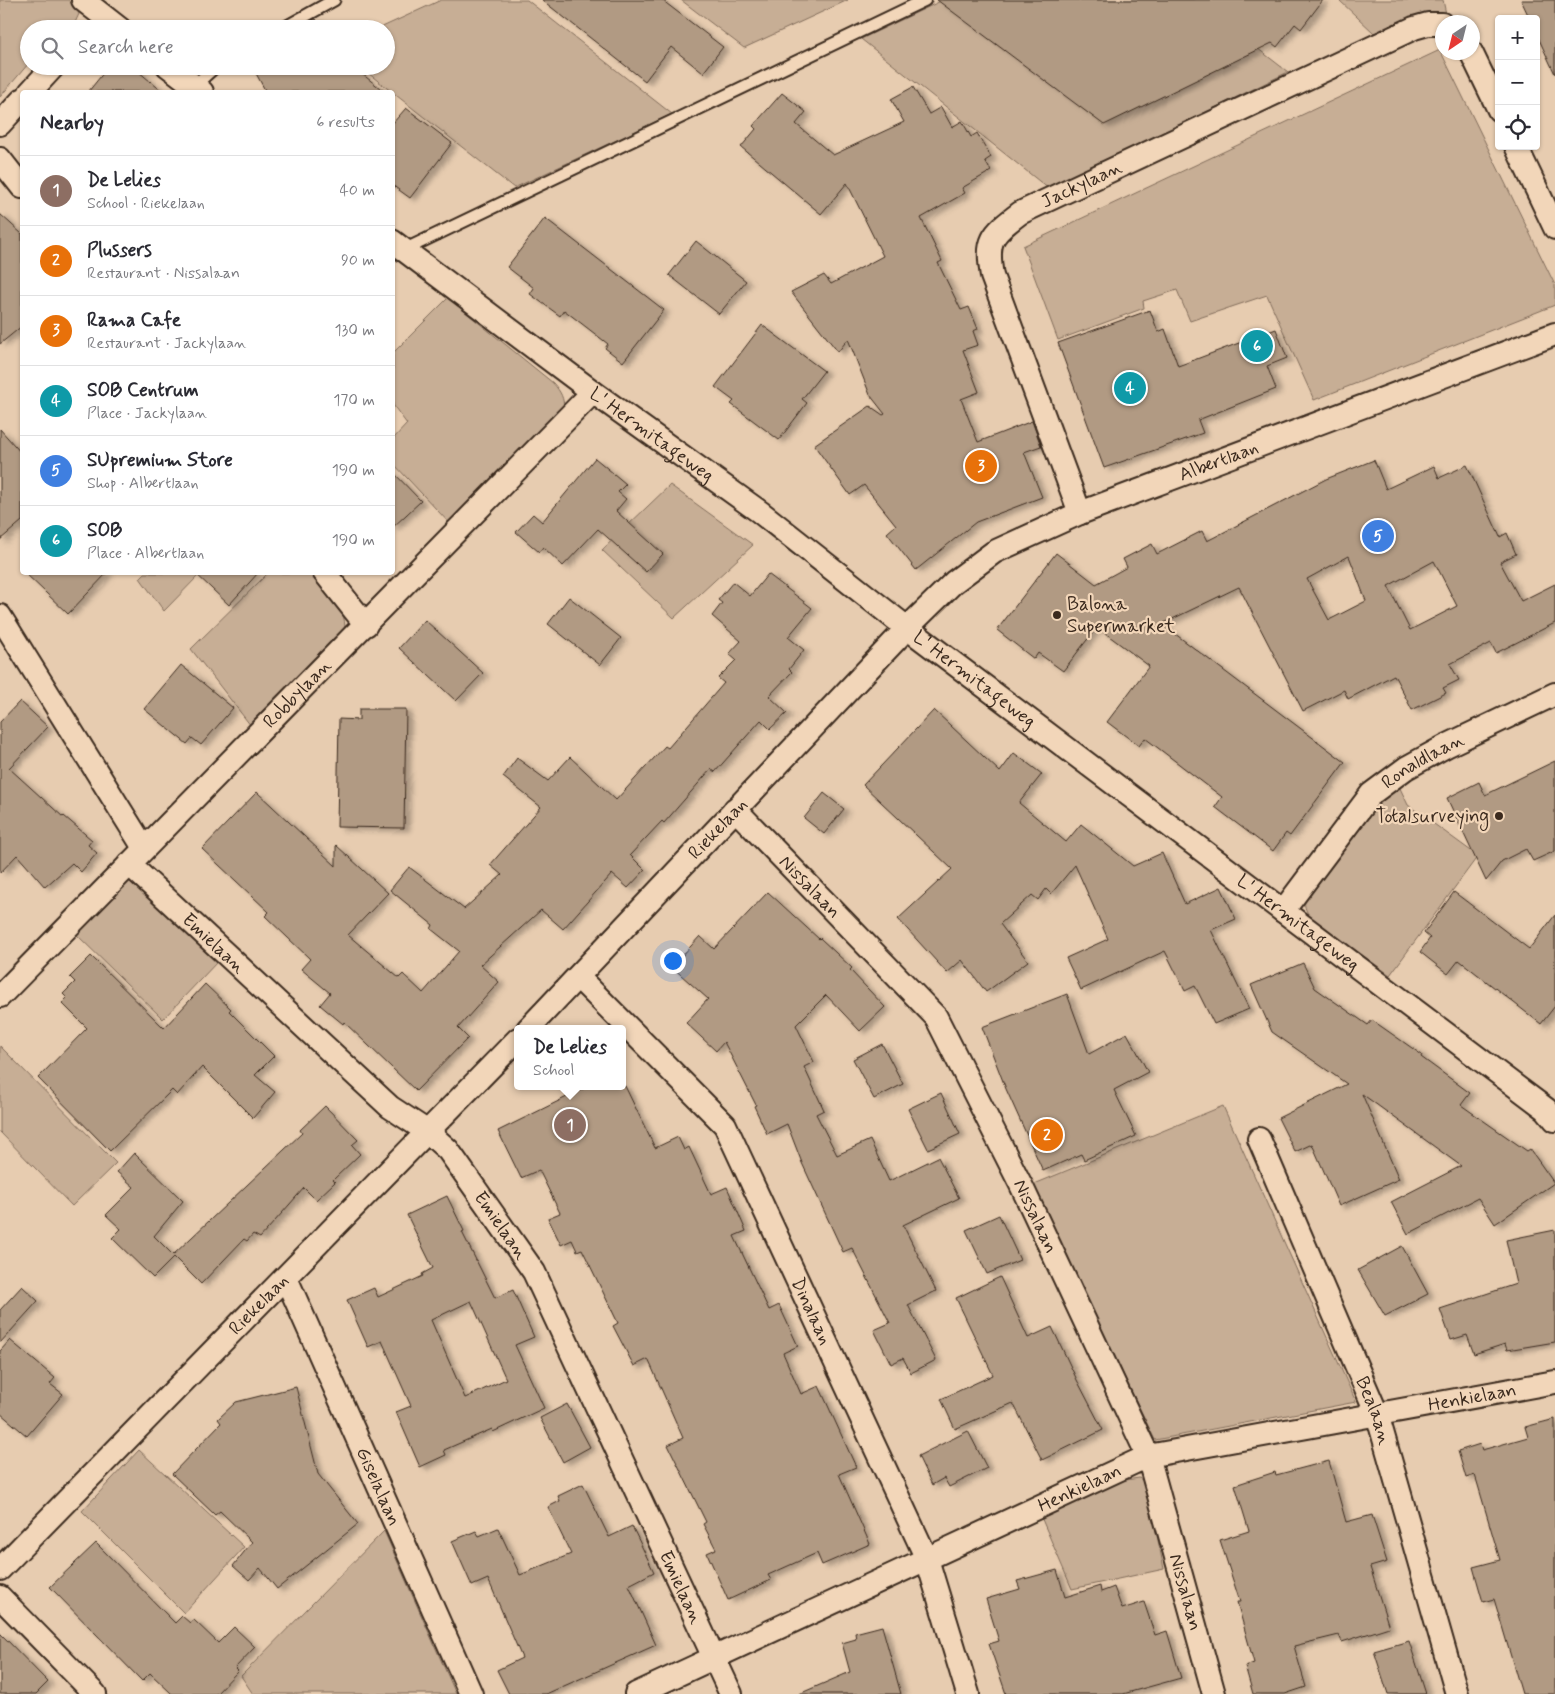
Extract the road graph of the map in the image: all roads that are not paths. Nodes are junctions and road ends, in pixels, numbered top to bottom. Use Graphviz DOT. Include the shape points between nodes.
graph roads {
  1 [pos="83,0"];
  2 [pos="334,0"];
  3 [pos="925,0"];
  4 [pos="94,20"];
  5 [pos="298,20"];
  6 [pos="1435,24"];
  7 [pos="1475,60"];
  8 [pos="46,75"];
  9 [pos="180,75"];
  10 [pos="209,75"];
  11 [pos="198,89"];
  12 [pos="32,90"];
  13 [pos="20,102"];
  14 [pos="1497,105"];
  15 [pos="0,124"];
  16 [pos="1518,150"];
  17 [pos="0,159"];
  18 [pos="20,184"];
  19 [pos="1555,228"];
  20 [pos="398,245"];
  21 [pos="1555,334"];
  22 [pos="594,392"];
  23 [pos="1080,513"];
  24 [pos="326,575"];
  25 [pos="0,616"];
  26 [pos="366,626"];
  27 [pos="907,628"];
  28 [pos="1555,694"];
  29 [pos="735,809"];
  30 [pos="136,856"];
  31 [pos="1283,911"];
  32 [pos="578,977"];
  33 [pos="0,996"];
  34 [pos="532,1025"];
  35 [pos="626,1025"];
  36 [pos="626,1025"];
  37 [pos="514,1043"];
  38 [pos="1552,1109"];
  39 [pos="428,1132"];
  40 [pos="1259,1139"];
  41 [pos="286,1278"];
  42 [pos="1555,1382"];
  43 [pos="1378,1414"];
  44 [pos="1148,1456"];
  45 [pos="927,1559"];
  46 [pos="0,1569"];
  47 [pos="0,1597"];
  48 [pos="714,1656"];
  49 [pos="95,1694"];
  50 [pos="471,1694"];
  51 [pos="636,1694"];
  52 [pos="731,1694"];
  53 [pos="968,1694"];
  54 [pos="1214,1694"];
  55 [pos="1457,1694"];
  1 -- 4 [label="street"];
  2 -- 5 [label="lane"];
  3 -- 20 [label="lane"];
  6 -- 23 [label="street, Jackylaan" via="1414,28 1020,213 991,241 989,259 992,276"];
  7 -- 14 [label="street"];
  8 -- 12 [label="street"];
  9 -- 11 [label="street"];
  10 -- 11 [label="lane"];
  13 -- 15 [label="street"];
  16 -- 19 [label="street"];
  17 -- 18 [label="street"];
  20 -- 22 [label="street, L' Hermitageweg"];
  21 -- 23 [label="street, Albertlaan"];
  22 -- 26 [label="street, Robbylaan"];
  22 -- 27 [label="street, L' Hermitageweg" via="760,512"];
  23 -- 27 [label="street, Albertlaan" via="994,552 954,582"];
  24 -- 26 [label="street"];
  25 -- 30 [label="street, Emielaan"];
  26 -- 30 [label="street, Robbylaan"];
  27 -- 29 [label="street, Riekelaan"];
  27 -- 31 [label="street, L' Hermitageweg"];
  28 -- 31 [label="street, Ronaldlaan" via="1446,746 1406,768 1371,794"];
  29 -- 32 [label="street, Riekelaan"];
  29 -- 44 [label="street, Nissalaan" via="936,1017 1021,1185"];
  30 -- 33 [label="street, Robbylaan"];
  30 -- 39 [label="street, Emielaan" via="390,1106"];
  31 -- 38 [label="street, L' Hermitageweg"];
  32 -- 34 [label="street, Riekelaan"];
  32 -- 36 [label="street, Dinalaan"];
  35 -- 45 [label="street, Dinalaan" via="725,1125"];
  37 -- 39 [label="street, Riekelaan"];
  39 -- 41 [label="street, Riekelaan"];
  39 -- 48 [label="street, Emielaan" via="448,1150 534,1272"];
  40 -- 43 [label="street, Bealaan"];
  41 -- 46 [label="street, Riekelaan"];
  41 -- 50 [label="street, Giselalaan"];
  42 -- 43 [label="street, Henkielaan"];
  43 -- 44 [label="street, Henkielaan"];
  43 -- 55 [label="street, Bealaan"];
  44 -- 45 [label="street, Henkielaan"];
  44 -- 54 [label="street, Nissalaan"];
  45 -- 48 [label="street, Henkielaan"];
  45 -- 53 [label="street, Dinalaan"];
  47 -- 49 [label="street"];
  48 -- 51 [label="street, Henkielaan"];
  48 -- 52 [label="street, Emielaan"];
}
